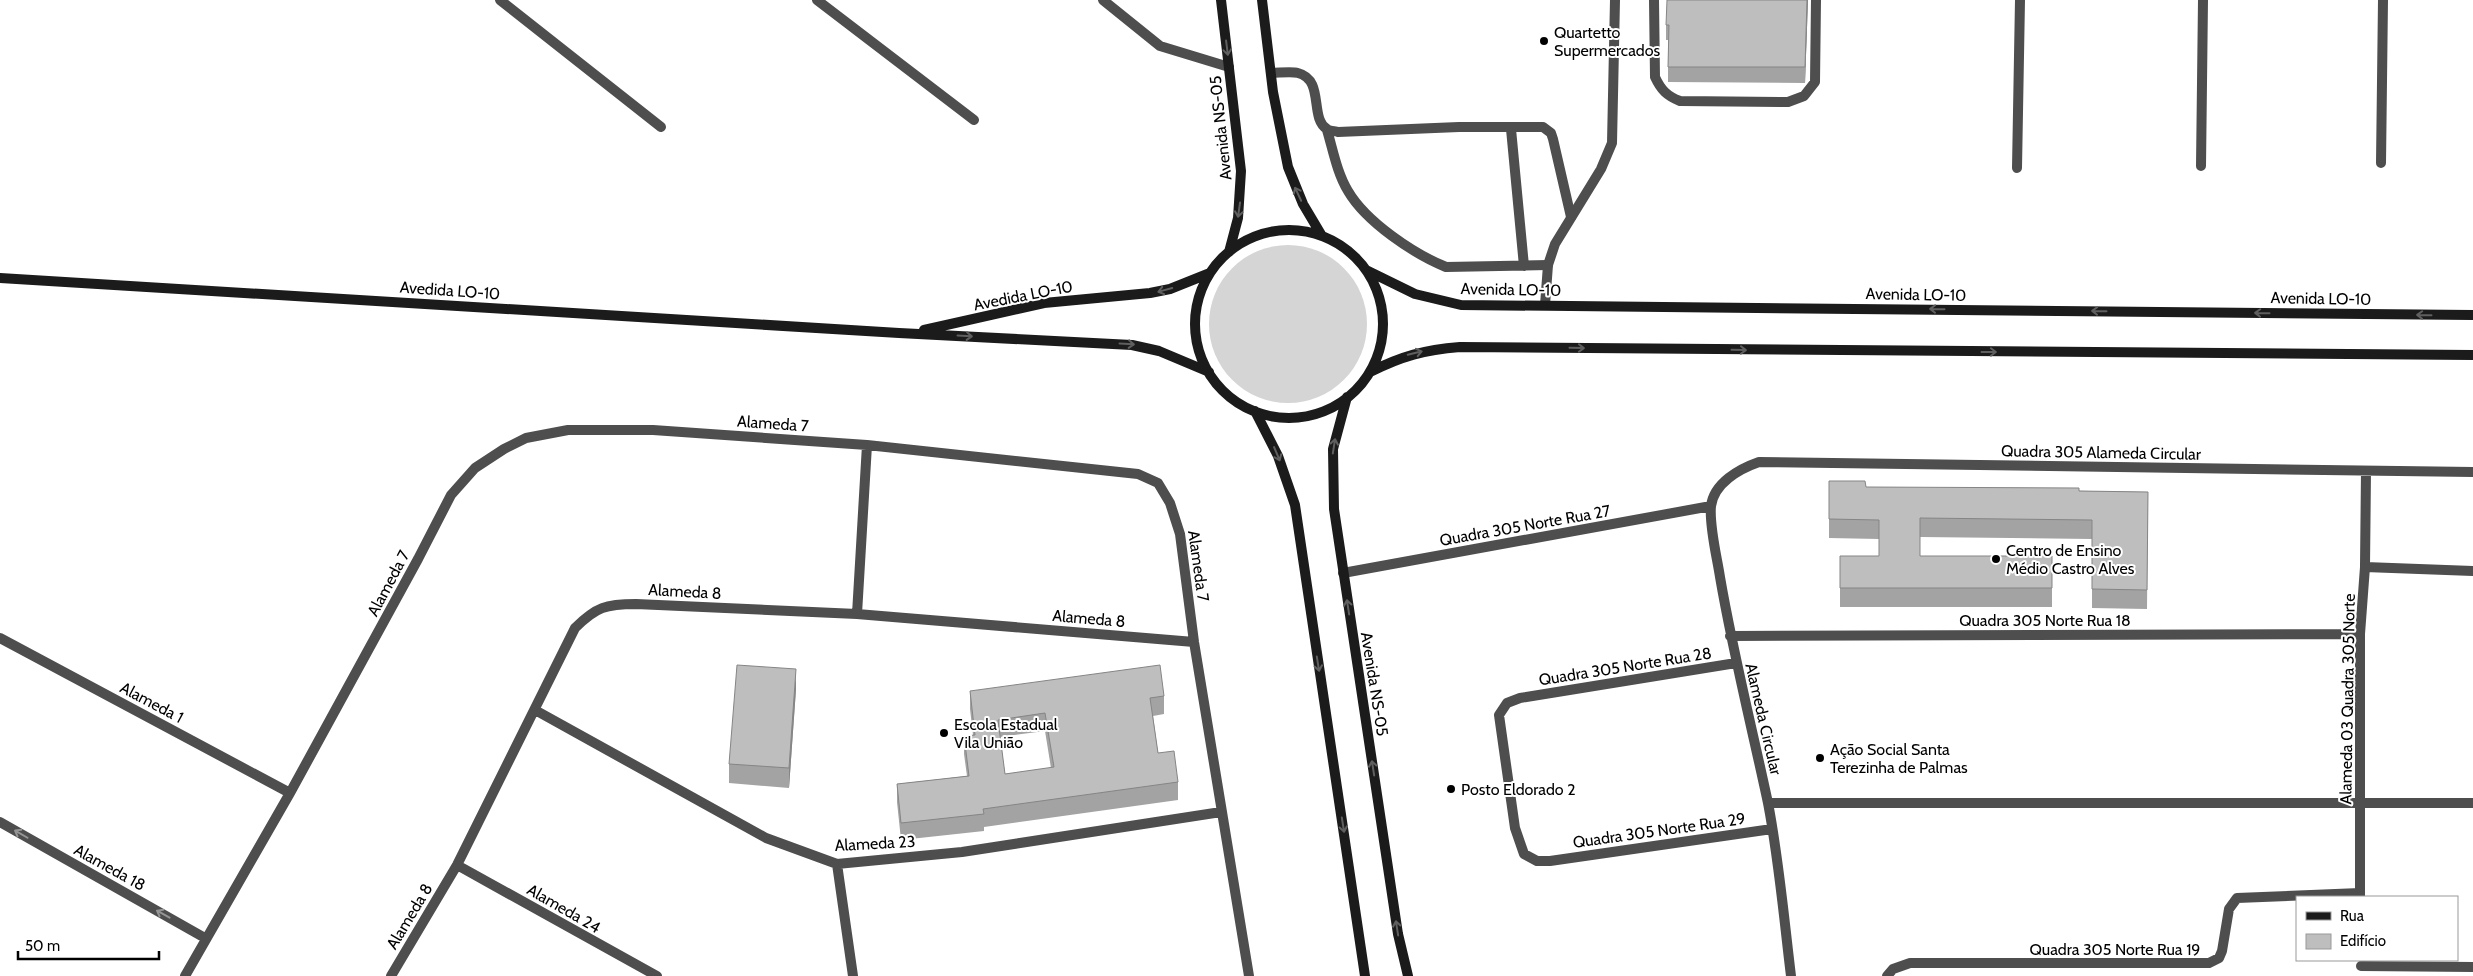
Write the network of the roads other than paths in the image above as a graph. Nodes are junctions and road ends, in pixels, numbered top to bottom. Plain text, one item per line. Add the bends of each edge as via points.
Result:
1 (500, 0) edge
2 (817, 0) edge
3 (1103, 0) edge
4 (1221, 0) edge
5 (1262, 0) edge
6 (1615, 0) edge
7 (1654, 0) edge
8 (1816, 0) edge
9 (2020, 0) edge
10 (2204, 0) edge
11 (2382, 0) edge
12 (1229, 67) junction
13 (1271, 72) junction
14 (974, 120) dead end
15 (661, 127) dead end
16 (1511, 129) junction
17 (1327, 130) junction
18 (2381, 163) dead end
19 (2201, 166) dead end
20 (2017, 168) dead end
21 (1571, 217) junction
22 (1322, 236) junction
23 (1229, 252) junction
24 (1548, 265) junction
25 (1524, 266) junction
26 (1366, 270) junction
27 (1210, 272) junction
28 (0, 278) edge
29 (1546, 305) junction
30 (2473, 315) edge
31 (899, 333) junction
32 (2473, 355) edge
33 (1209, 372) junction
34 (1370, 372) junction
35 (1347, 397) junction
36 (1254, 410) junction
37 (867, 445) junction
38 (2366, 471) junction
39 (2473, 472) edge
40 (1711, 506) junction
41 (2365, 566) junction
42 (2473, 571) edge
43 (1343, 574) junction
44 (857, 614) junction
45 (2360, 634) junction
46 (1730, 636) junction
47 (0, 638) edge
48 (1194, 642) junction
49 (1736, 663) junction
50 (535, 710) junction
51 (290, 793) junction
52 (2360, 802) junction
53 (1768, 803) junction
54 (2473, 803) edge
55 (1221, 812) junction
56 (0, 822) edge
57 (1772, 829) junction
58 (1550, 861) joint
59 (837, 864) junction
60 (457, 865) junction
61 (2360, 895) edge
62 (2319, 896) edge
63 (2296, 897) edge
64 (205, 938) junction
65 (2361, 967) edge
66 (2473, 967) edge
67 (185, 976) edge
68 (391, 976) edge
69 (657, 976) edge
70 (853, 976) edge
71 (1249, 976) edge
72 (1365, 976) edge
73 (1408, 976) edge
74 (1791, 976) edge
75 (1887, 976) edge

1 - 15 street
2 - 14 street
3 - 12 street via 1160,46
4 -> 12 street, Avenida NS-05
5 - 13 street
6 - 21 street via 1612,143 1601,169
7 - 8 street via 1655,78 1668,96 1680,101 1788,102 1804,96 1814,82
9 - 20 street
10 - 19 street
11 - 18 street
12 -> 23 street, Avenida NS-05 via 1241,154 1238,218
13 - 17 street via 1298,73 1307,78 1314,90 1320,122
22 -> 13 street via 1290,177
16 - 17 street
16 - 21 street via 1543,127 1550,133
16 - 25 street
17 - 25 street via 1349,193 1381,229 1446,267
21 - 24 street via 1555,244
22 - 23 street, Avenida NS-05 via 1304,231 1278,231 1252,238
22 - 26 street, Avenida NS-05 via 1346,249
23 - 27 street, Avenida NS-05
24 - 25 street
24 - 29 street
26 - 29 street, Avenida LO-10 via 1402,289 1445,302 1461,305
26 - 34 street, Avenida NS-05 via 1379,296 1383,325 1378,354
27 -> 31 street, Avedida LO-10 via 1150,293 1053,301 943,327
27 - 33 street, Avenida NS-05 via 1198,301 1195,322 1197,343
28 - 31 street, Avedida LO-10
30 -> 29 street, Avenida LO-10
31 -> 33 street, Avedida LO-10 via 1140,345
34 -> 32 street via 1416,352 1460,347
33 - 36 street, Avenida NS-05 via 1228,395
34 - 35 street, Avenida NS-05
35 - 36 street, Avenida NS-05 via 1330,408 1308,415 1277,416
43 -> 35 street, Avenida NS-05 via 1334,509 1332,463
36 -> 72 street via 1278,456 1295,505
37 - 44 street
37 - 48 street, Alameda 7 via 1138,474 1158,483 1170,503 1180,534
37 - 51 street, Alameda 7 via 653,430 568,430 526,438 504,449 474,468 451,495
38 - 39 street, Quadra 305 Alameda Circular
38 - 40 street, Quadra 305 Alameda Circular via 1759,462 1732,476 1717,491
38 - 41 street, Alameda 03 Quadra 305 Norte
40 - 43 street, Quadra 305 Norte Rua 27
40 - 46 street, Alameda Circular
41 - 42 street
41 - 45 street, Alameda 03 Quadra 305 Norte
73 -> 43 street, Avenida NS-05 via 1398,934
44 - 48 street, Alameda 8
44 - 50 street, Alameda 8 via 636,604 604,606 575,628
45 - 46 street, Quadra 305 Norte Rua 18
45 - 52 street, Alameda 03 Quadra 305 Norte
46 - 49 street, Alameda Circular
47 - 51 street, Alameda 1
48 - 55 street, Alameda 7
49 - 53 street, Alameda Circular
49 - 58 street, Quadra 305 Norte Rua 28 via 1520,698 1506,703 1499,715 1515,828 1524,854 1537,861
50 - 59 street, Alameda 23 via 766,838
50 - 60 street, Alameda 8
51 - 64 street, Alameda 7
52 - 53 street
52 - 54 street
52 - 61 street, Alameda 03 Quadra 305 Norte
53 - 57 street, Alameda Circular
55 - 59 street, Alameda 23 via 962,852
55 - 71 street, Alameda 7
64 -> 56 street, Alameda 18
57 - 58 street, Quadra 305 Norte Rua 29
57 - 74 street, Alameda Circular
59 - 70 street
60 - 68 street, Alameda 8
60 - 69 street, Alameda 24
61 - 62 street, Quadra 305 Norte Rua 19
63 - 75 street, Quadra 305 Norte Rua 19 via 2237,898 2229,909 2222,952 2210,963 1910,963 1893,969
64 - 67 street, Alameda 7
65 - 66 street

